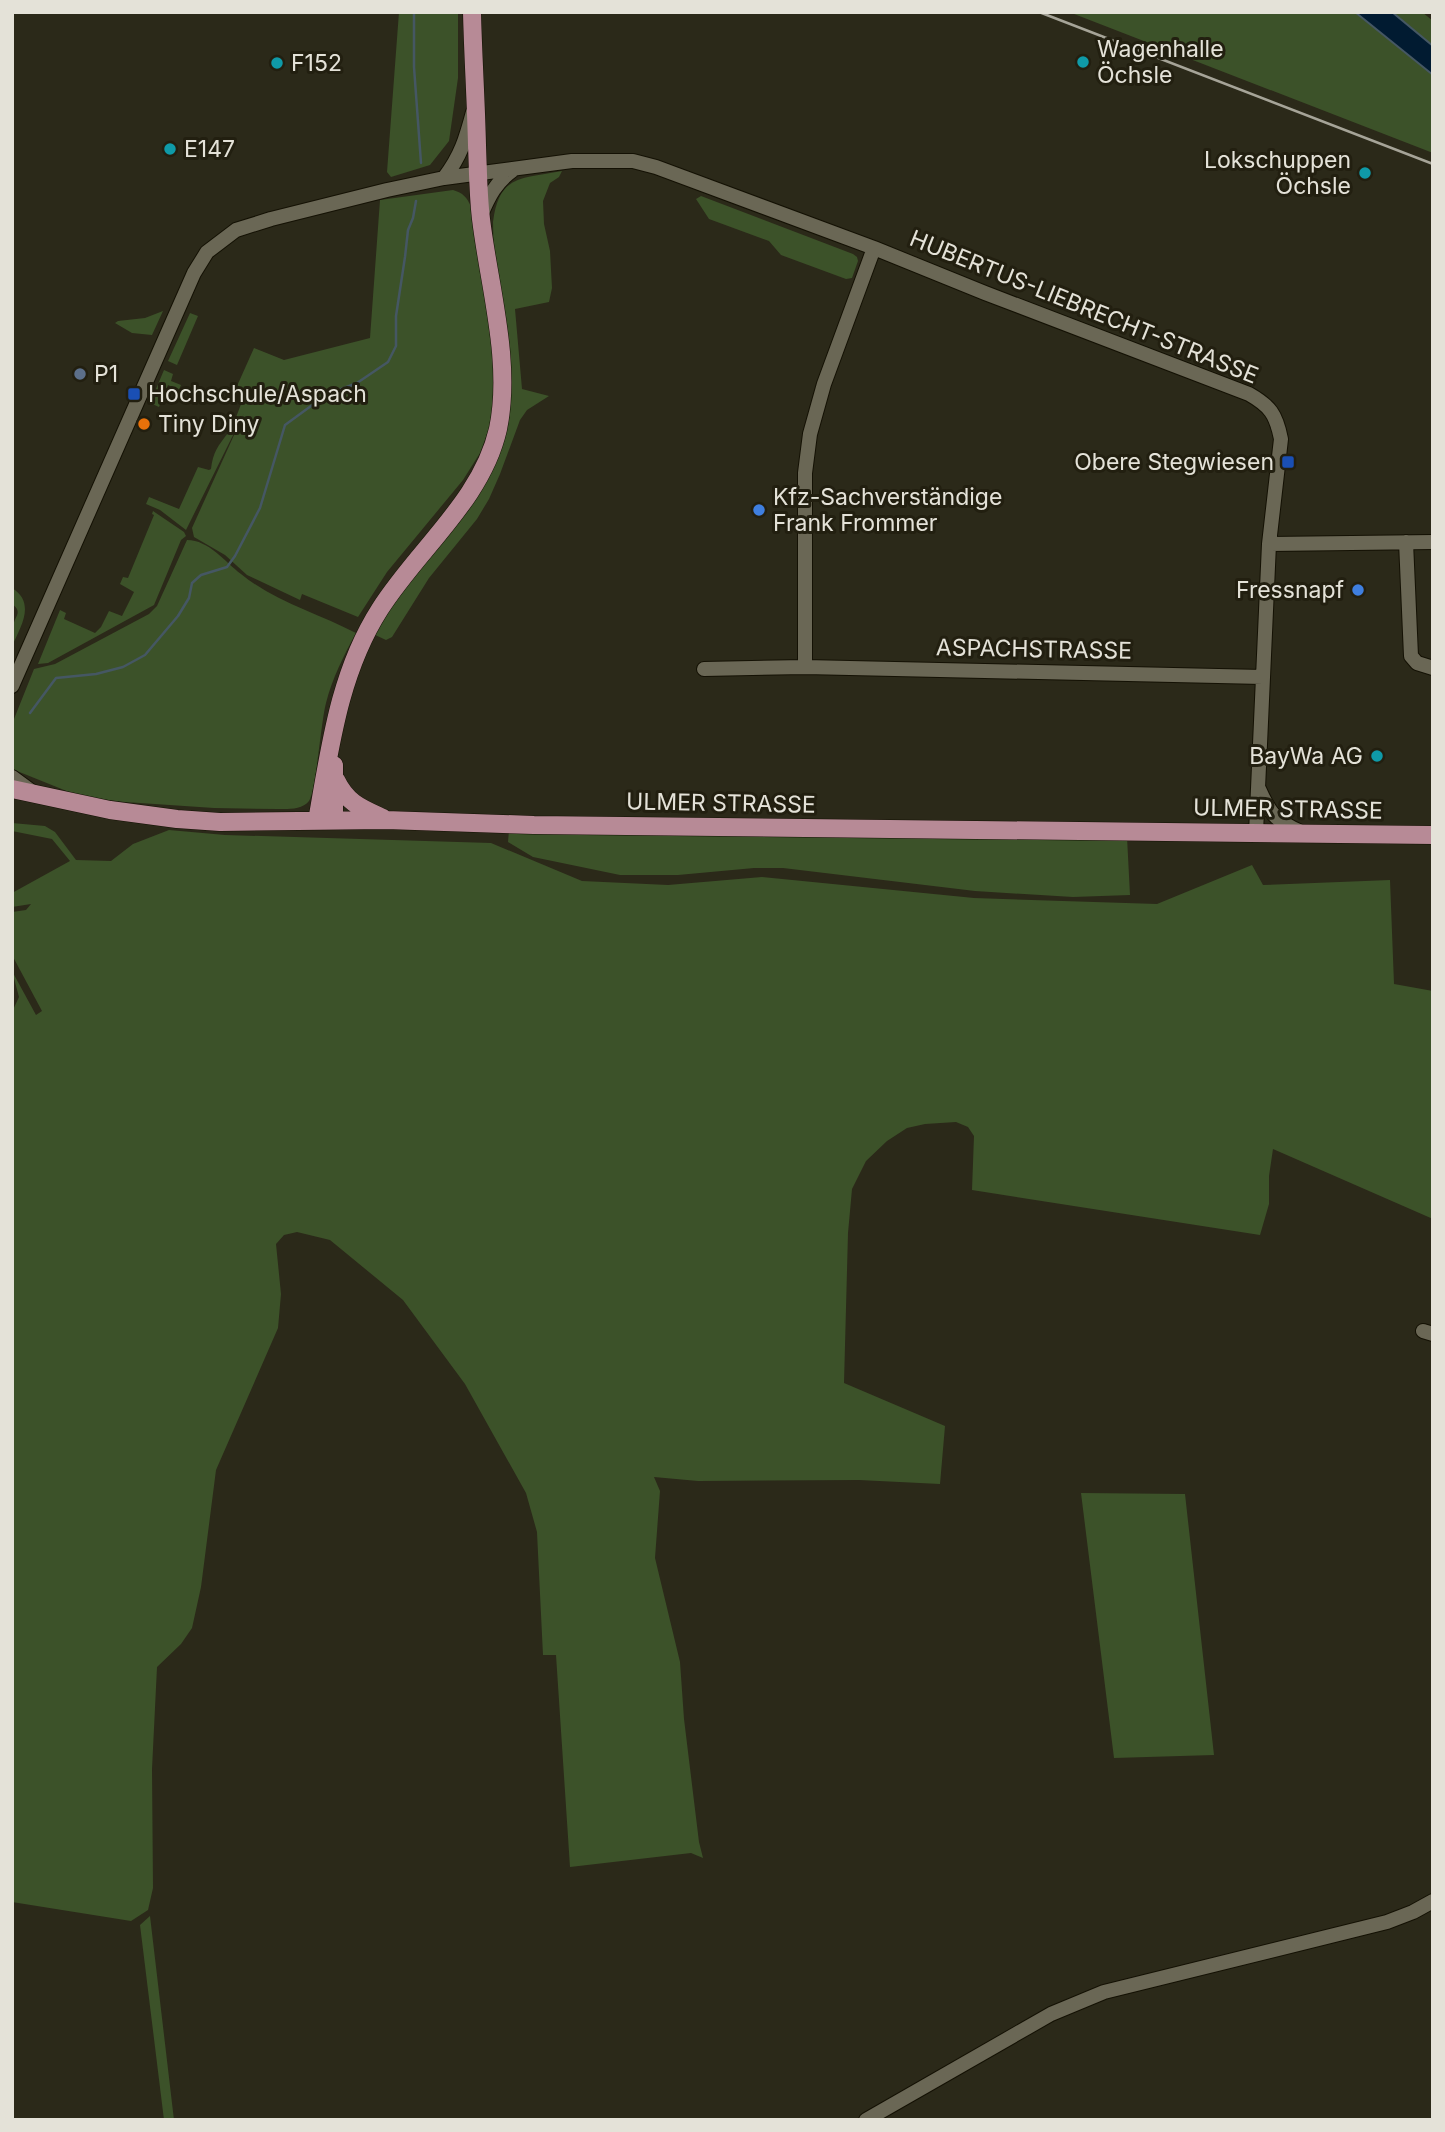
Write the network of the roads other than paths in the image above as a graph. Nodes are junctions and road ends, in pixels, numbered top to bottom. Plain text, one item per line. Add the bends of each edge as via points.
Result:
1 (472, 12) edge
2 (475, 104) junction
3 (516, 169) junction
4 (478, 174) junction
5 (444, 178) junction
6 (481, 216) junction
7 (874, 248) junction
8 (1406, 542) junction
9 (1433, 542) edge
10 (1269, 544) junction
11 (805, 667) junction
12 (1433, 668) edge
13 (704, 669) dead end
14 (1263, 677) junction
15 (12, 686) edge
16 (332, 745) junction
17 (12, 777) edge
18 (335, 777) junction
19 (1257, 785) junction
20 (12, 789) edge
21 (35, 794) junction
22 (326, 820) junction
23 (386, 820) junction
24 (1256, 833) junction
25 (1306, 834) junction
26 (1433, 835) edge
27 (1433, 1901) edge
28 (866, 2120) edge

1 - 2 main road
2 - 4 main road
2 - 5 street via 463,147
3 - 4 street, HUBERTUS-LIEBRECHT-STRASSE
3 - 6 street via 490,194
3 - 7 street, HUBERTUS-LIEBRECHT-STRASSE via 572,161 633,161
4 - 5 street, HUBERTUS-LIEBRECHT-STRASSE
4 - 6 main road
5 - 15 street, HUBERTUS-LIEBRECHT-STRASSE via 271,219 236,230 207,252
6 - 16 main road via 502,367 497,430 468,495 379,610 360,646 342,693
7 - 10 street, HUBERTUS-LIEBRECHT-STRASSE via 1263,402 1278,423 1281,439
7 - 11 street via 810,434 805,473
8 - 9 street
8 - 10 street
8 - 12 street via 1411,656
10 - 14 street, HUBERTUS-LIEBRECHT-STRASSE
11 - 13 street, ASPACHSTRASSE
11 - 14 street, ASPACHSTRASSE
14 - 19 street, HUBERTUS-LIEBRECHT-STRASSE
16 - 18 main road
16 - 22 main road via 326,765
17 - 21 street
18 - 22 main road
18 - 23 main road via 343,794 357,806
19 - 24 street, HUBERTUS-LIEBRECHT-STRASSE
19 - 25 street via 1275,818
20 - 21 main road, ULMER STRASSE
21 - 22 main road, ULMER STRASSE via 177,819
22 - 23 main road, ULMER STRASSE
23 - 24 main road, ULMER STRASSE
24 - 25 main road, ULMER STRASSE
25 - 26 main road, ULMER STRASSE
27 - 28 street via 1387,1922 1104,1992 1051,2014

